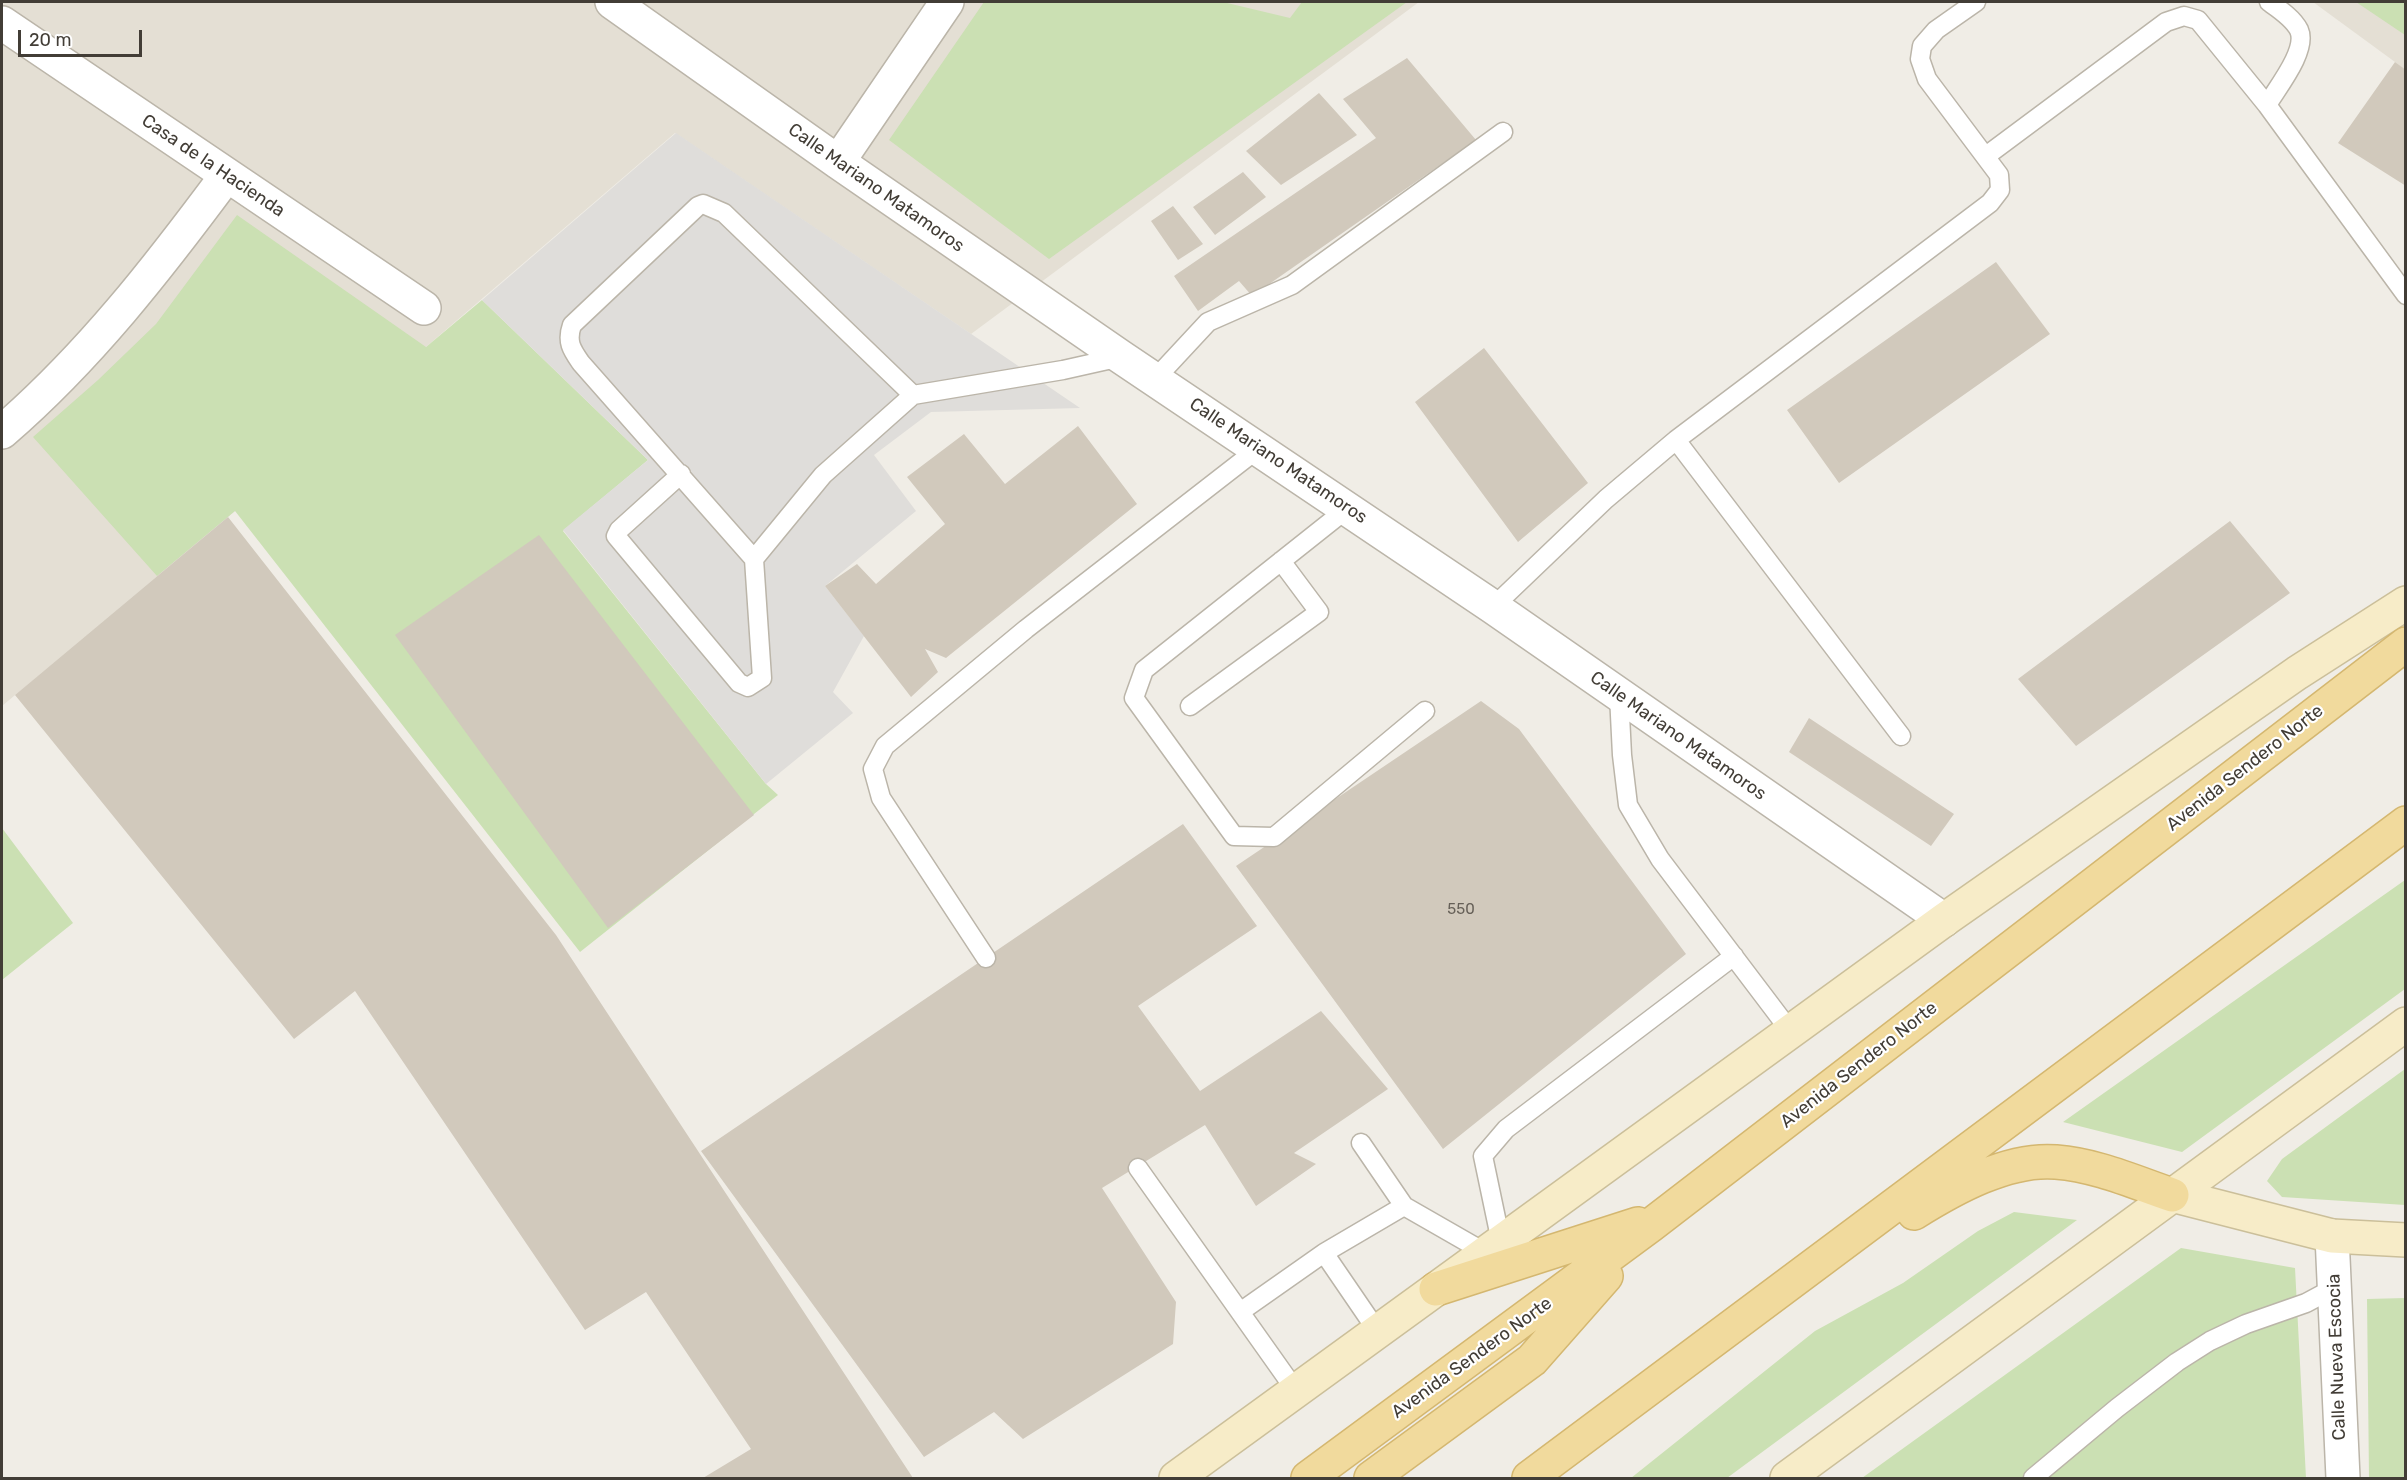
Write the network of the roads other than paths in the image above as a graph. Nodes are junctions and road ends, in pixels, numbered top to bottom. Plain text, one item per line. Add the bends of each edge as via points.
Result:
1 (947, 2) edge
2 (1977, 2) edge
3 (2268, 2) edge
4 (616, 3) edge
5 (2, 23) edge
6 (2267, 105) junction
7 (1503, 132) dead end
8 (1986, 156) junction
9 (838, 162) junction
10 (227, 175) junction
11 (2406, 295) edge
12 (424, 308) dead end
13 (1121, 357) junction
14 (1155, 379) junction
15 (913, 395) junction
16 (2, 432) edge
17 (1676, 440) junction
18 (1259, 448) junction
19 (681, 474) junction
20 (1348, 508) junction
21 (754, 559) junction
22 (1281, 561) junction
23 (2406, 603) edge
24 (1493, 607) junction
25 (2406, 644) edge
26 (1619, 695) junction
27 (1190, 706) dead end
28 (1425, 711) dead end
29 (1901, 736) dead end
30 (2406, 823) edge
31 (1944, 920) junction
32 (1734, 956) junction
33 (986, 958) dead end
34 (2406, 1024) edge
35 (1791, 1032) junction
36 (1361, 1143) dead end
37 (1138, 1168) dead end
38 (2172, 1196) junction
39 (1404, 1206) junction
40 (1657, 1221) junction
41 (2332, 1236) junction
42 (2406, 1240) edge
43 (1493, 1247) junction
44 (1324, 1253) junction
45 (2334, 1288) junction
46 (1436, 1289) junction
47 (1759, 1308) junction
48 (1240, 1312) junction
49 (1378, 1332) junction
50 (1296, 1391) junction
51 (1176, 1479) edge
52 (1308, 1479) edge
53 (1371, 1479) edge
54 (1529, 1479) edge
55 (1787, 1479) edge
56 (2033, 1479) edge
57 (2343, 1479) edge

1 - 9 street
2 - 8 lane via 1936,30 1922,46 1920,59 1927,79
3 - 6 lane via 2299,31 2300,51
4 - 9 street, Calle Mariano Matamoros
5 - 10 street, Casa de la Hacienda
6 - 8 lane via 2212,34 2198,20 2184,16 2166,22
6 - 11 lane
7 - 14 lane via 1292,285 1208,322
8 - 17 lane via 1999,175 2000,190 1990,203
9 - 13 street, Calle Mariano Matamoros
10 - 12 street, Casa de la Hacienda
10 - 16 street via 162,263 91,346
13 - 14 street, Calle Mariano Matamoros
13 - 15 lane
14 - 18 street, Calle Mariano Matamoros
15 - 19 lane via 724,213 704,204 698,206 572,325 568,336 581,363
15 - 21 lane via 823,475
17 - 24 lane via 1605,500
17 - 29 lane
18 - 20 street, Calle Mariano Matamoros
18 - 33 lane via 1026,629 885,746 873,769 881,798
19 - 21 lane
19 - 21 lane via 616,536 740,683 748,687 762,678
20 - 22 lane
20 - 24 street, Calle Mariano Matamoros
22 - 27 lane via 1319,612
22 - 28 lane via 1144,670 1134,698 1234,836 1274,837
23 - 31 street via 2297,674
24 - 26 street, Calle Mariano Matamoros
25 - 40 main road, Avenida Sendero Norte
26 - 31 street, Calle Mariano Matamoros
26 - 32 lane via 1628,805 1660,859
30 - 47 main road
31 - 35 street
32 - 35 lane
32 - 43 lane via 1506,1129 1483,1156
34 - 38 street
35 - 43 street
36 - 39 lane
37 - 48 lane
38 - 41 street
38 - 47 main road via 2092,1168 2055,1161 2024,1164 1978,1178 1941,1196
38 - 55 street
39 - 43 lane
39 - 44 lane
40 - 46 main road
40 - 52 main road, Avenida Sendero Norte
40 - 53 main road via 1532,1360
41 - 42 street
41 - 45 street, Calle Nueva Escocia
43 - 46 street
44 - 48 lane
44 - 49 lane
45 - 56 lane via 2210,1341 2117,1408
45 - 57 street, Calle Nueva Escocia
46 - 49 street
47 - 54 main road
48 - 50 lane
49 - 50 street
50 - 51 street

